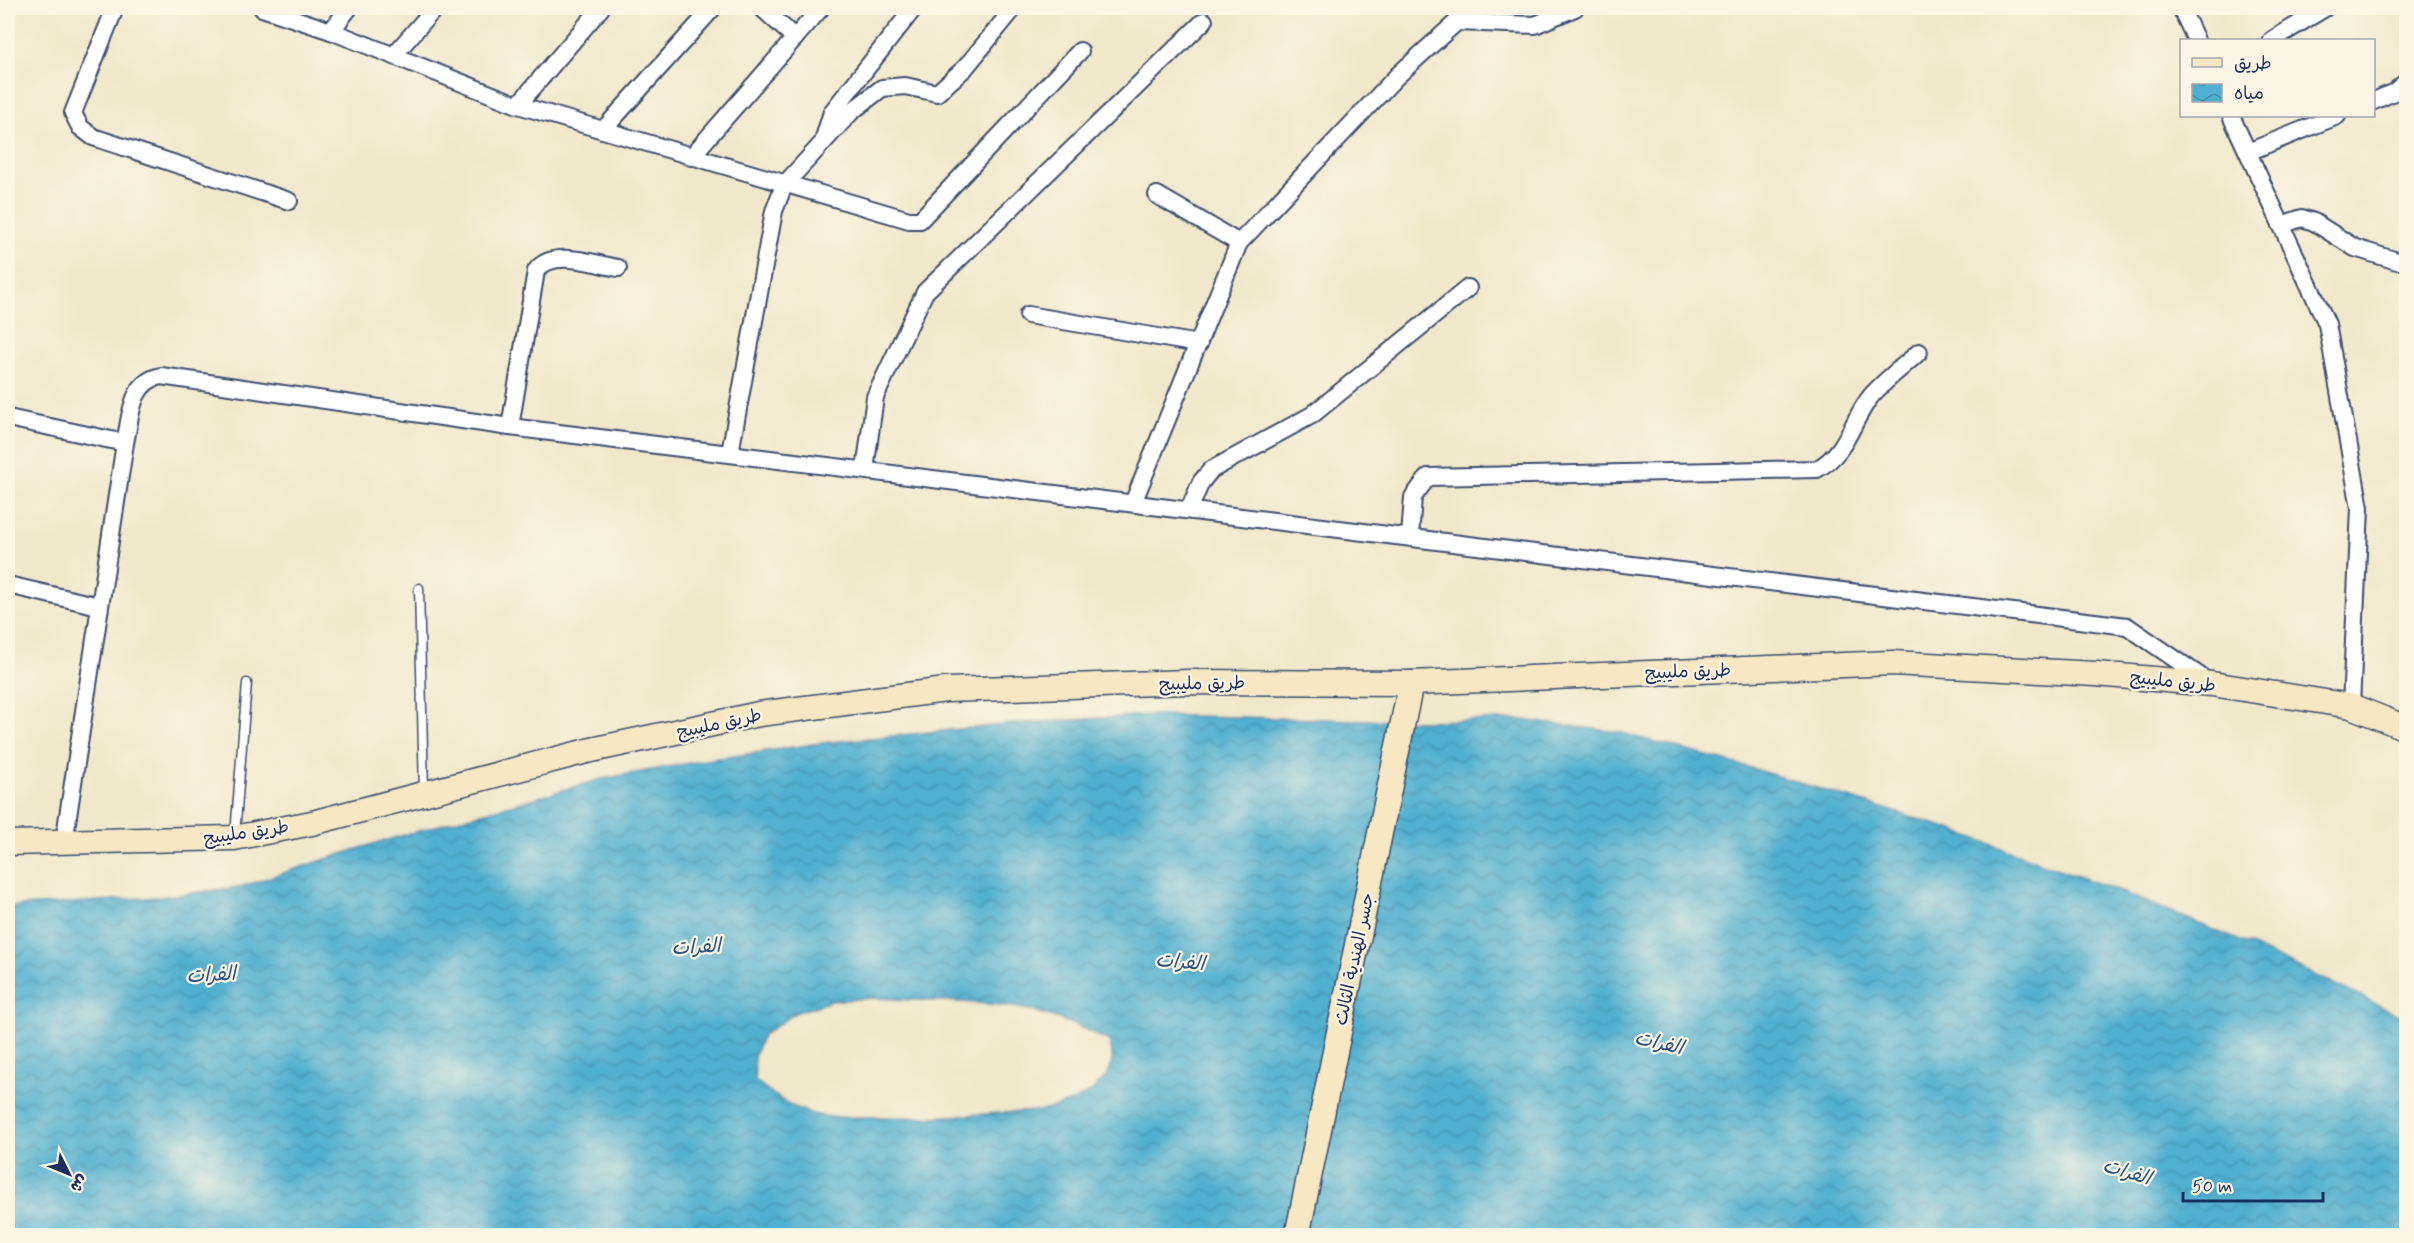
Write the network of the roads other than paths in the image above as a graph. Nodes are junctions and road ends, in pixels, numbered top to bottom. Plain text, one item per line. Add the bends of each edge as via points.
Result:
1 (115, 8) edge
2 (263, 8) edge
3 (350, 8) edge
4 (435, 8) edge
5 (601, 8) edge
6 (713, 8) edge
7 (762, 8) edge
8 (821, 8) edge
9 (914, 8) edge
10 (1014, 8) edge
11 (1472, 8) edge
12 (1575, 8) edge
13 (2325, 8) edge
14 (2187, 12) edge
15 (1204, 21) dead end
16 (1457, 22) junction
17 (331, 31) junction
18 (795, 38) junction
19 (2196, 39) edge
20 (2274, 39) edge
21 (1080, 51) dead end
22 (394, 55) junction
23 (2406, 82) edge
24 (2375, 100) edge
25 (518, 105) junction
26 (2231, 117) edge
27 (2335, 117) edge
28 (603, 130) junction
29 (823, 141) junction
30 (2248, 152) junction
31 (691, 157) junction
32 (784, 185) junction
33 (1157, 195) dead end
34 (289, 201) dead end
35 (2281, 225) junction
36 (1239, 243) junction
37 (2406, 260) edge
38 (618, 268) dead end
39 (1468, 288) dead end
40 (1028, 315) dead end
41 (1199, 344) junction
42 (1919, 352) dead end
43 (8, 418) edge
44 (510, 427) junction
45 (124, 443) junction
46 (730, 453) junction
47 (865, 470) junction
48 (1133, 503) junction
49 (1189, 510) junction
50 (1410, 537) junction
51 (8, 585) edge
52 (419, 588) dead end
53 (99, 606) junction
54 (1411, 683) junction
55 (247, 684) dead end
56 (2212, 684) junction
57 (2351, 706) junction
58 (2406, 728) edge
59 (423, 792) junction
60 (234, 838) junction
61 (64, 842) junction
62 (8, 843) edge
63 (1297, 1236) edge

1 - 34 street via 73,113 80,127 93,137
2 - 17 street
3 - 17 street
4 - 22 street
5 - 25 street
6 - 28 street
7 - 18 street
8 - 18 street
9 - 29 street via 832,112
10 - 29 street via 964,68 937,93 905,86 882,88
11 - 16 street
12 - 16 street via 1535,26
13 - 20 street
14 - 19 street
15 - 47 street via 925,292 875,397
16 - 36 street via 1397,76
17 - 22 street
18 - 31 street
21 - 32 street via 921,220 901,219
22 - 25 street
23 - 24 street
25 - 28 street
26 - 30 street
27 - 30 street
28 - 31 street
29 - 32 street
30 - 35 street
31 - 32 street
32 - 46 street via 774,211
33 - 36 street
35 - 37 street via 2302,218 2355,248 2397,261
35 - 57 street via 2327,324 2360,508
36 - 41 street
38 - 44 street via 557,258 542,263 536,271
39 - 49 street via 1312,415 1211,470
40 - 41 street
41 - 48 street
42 - 50 street via 1871,396 1841,450 1817,469 1428,477 1413,497
43 - 45 street
44 - 45 street via 161,376 141,384
44 - 46 street
45 - 53 street
46 - 47 street
47 - 48 street
48 - 49 street
49 - 50 street
50 - 56 street via 2127,626
51 - 53 street
52 - 59 lane
53 - 61 street
54 - 56 street, طريق مليبيج via 1892,663
54 - 59 street, طريق مليبيج via 1188,682 946,690 759,714
54 - 63 street, جسر الهندية الثالث
55 - 60 lane
56 - 57 street, طريق مليبيج
57 - 58 street, طريق مليبيج
59 - 60 street, طريق مليبيج via 312,823
60 - 61 street, طريق مليبيج
61 - 62 street, طريق مليبيج

